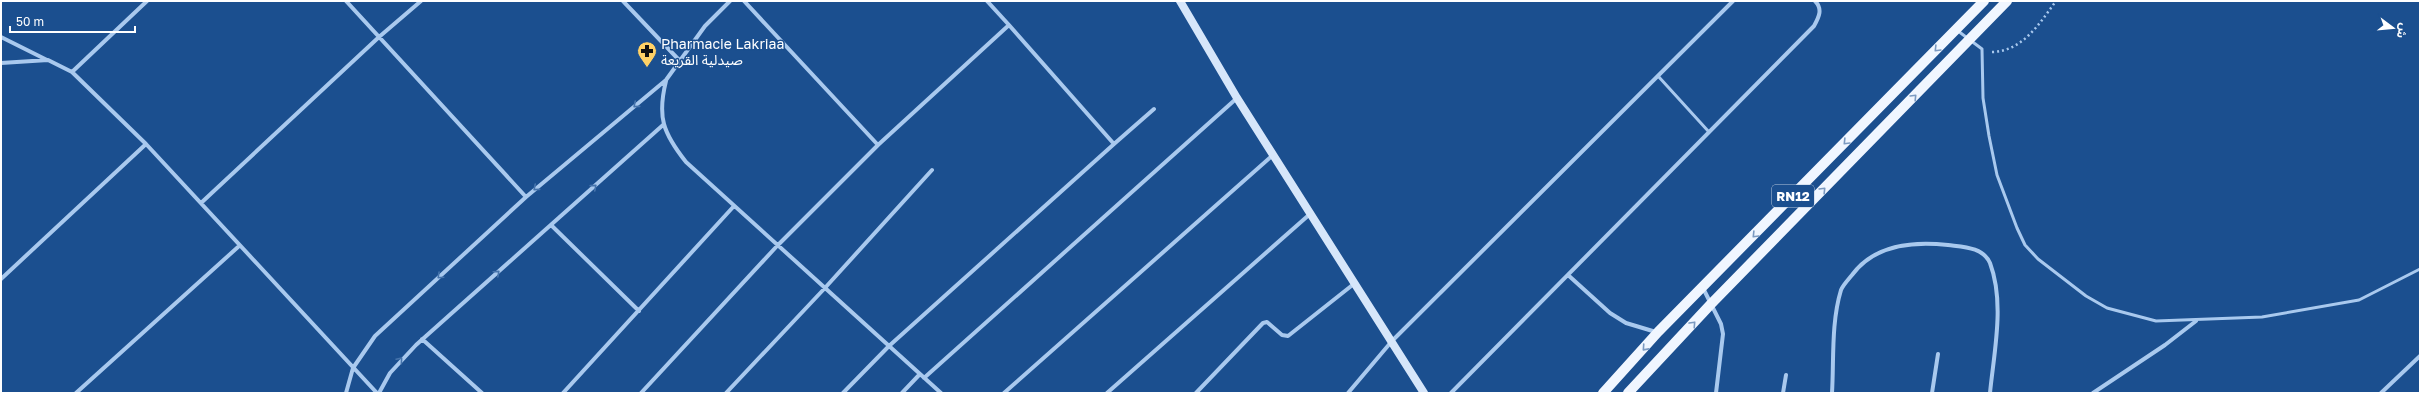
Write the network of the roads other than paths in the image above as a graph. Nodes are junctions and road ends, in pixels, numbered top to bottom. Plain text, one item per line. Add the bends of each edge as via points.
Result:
1 (147, 1) edge
2 (346, 1) edge
3 (421, 1) edge
4 (623, 1) edge
5 (730, 1) edge
6 (744, 1) edge
7 (986, 1) edge
8 (1180, 1) edge
9 (1733, 1) edge
10 (1815, 1) edge
11 (1984, 1) edge
12 (2006, 1) edge
13 (1009, 25) junction
14 (1957, 30) junction
15 (379, 37) junction
16 (1, 38) edge
17 (1970, 40) junction
18 (48, 60) junction
19 (679, 60) junction
20 (1, 63) edge
21 (72, 72) junction
22 (1658, 76) junction
23 (666, 80) junction
24 (1237, 98) junction
25 (1154, 109) dead end
26 (663, 126) junction
27 (1709, 132) junction
28 (146, 144) junction
29 (1114, 144) junction
30 (878, 145) junction
31 (1274, 154) junction
32 (932, 170) dead end
33 (526, 197) junction
34 (201, 203) junction
35 (734, 206) junction
36 (1310, 214) junction
37 (551, 225) junction
38 (777, 246) junction
39 (238, 247) junction
40 (2420, 269) edge
41 (1568, 275) junction
42 (1, 279) edge
43 (1355, 283) junction
44 (1703, 288) junction
45 (824, 289) junction
46 (1711, 304) junction
47 (639, 311) junction
48 (2196, 321) junction
49 (1658, 332) junction
50 (422, 339) junction
51 (1392, 341) junction
52 (889, 346) junction
53 (1938, 354) dead end
54 (2420, 356) edge
55 (353, 368) junction
56 (920, 374) junction
57 (1786, 374) dead end
58 (924, 378) junction
59 (76, 393) edge
60 (346, 393) edge
61 (378, 393) edge
62 (482, 393) edge
63 (563, 393) edge
64 (641, 393) edge
65 (726, 393) edge
66 (844, 393) edge
67 (902, 393) edge
68 (941, 393) edge
69 (1004, 393) edge
70 (1107, 393) edge
71 (1196, 393) edge
72 (1348, 393) edge
73 (1424, 393) edge
74 (1451, 393) edge
75 (1604, 393) edge
76 (1628, 393) edge
77 (1716, 393) edge
78 (1783, 393) edge
79 (1832, 393) edge
80 (1932, 393) edge
81 (1990, 393) edge
82 (2093, 393) edge
83 (2381, 393) edge

1 - 21 street
2 - 15 street
3 - 15 street
4 - 19 street
5 - 19 street via 705,26
6 - 30 street
7 - 13 street
8 - 24 street
9 - 22 street
10 - 27 street via 1819,5 1820,16 1814,26
11 - 14 main road, RN12
12 - 17 main road, RN12
13 - 29 street
13 - 30 street
14 - 17 lane
14 -> 44 main road, RN12
15 - 33 street
15 - 34 street
16 - 18 street
46 -> 17 main road, RN12
17 - 48 lane via 1982,50 1983,98 1997,175 2025,245 2059,276 2107,308 2156,321
18 - 20 street
18 - 21 street
19 - 23 street
21 - 28 street
22 - 27 lane
22 - 51 street
23 - 26 street via 661,102
23 -> 33 street
24 - 31 street
24 - 58 street
25 - 29 street
26 - 35 street via 686,162
37 -> 26 street
27 - 41 street
28 - 34 street
28 - 42 street
29 - 52 street
30 - 38 street
31 - 36 street
31 - 69 street
32 - 45 street
33 -> 55 street via 375,336
34 - 39 street
35 - 38 street
35 - 47 street
36 - 43 street
36 - 70 street
37 - 47 street
50 -> 37 street
38 - 45 street
38 - 64 street
39 - 55 street
39 - 59 street
40 - 48 lane via 2359,300 2262,317
41 - 49 street via 1610,313 1626,323
41 - 74 street
43 - 51 street
43 - 71 street via 1288,336 1282,335 1267,322 1263,323
44 - 46 street
44 - 49 main road, RN12
45 - 52 street
45 - 65 street
76 -> 46 main road, RN12
46 - 77 street via 1723,334
47 - 63 street
48 - 82 street
49 -> 75 main road, RN12
61 -> 50 street via 390,373
50 - 62 street
51 - 72 street
51 - 73 street
52 - 56 street
52 - 66 street
53 - 80 street
54 - 83 street
55 - 60 street
55 - 61 street
56 - 58 street
56 - 67 street
57 - 78 street
58 - 68 street
79 - 81 street via 1836,310 1842,288 1856,269 1873,256 1887,249 1926,242 1977,250 1989,262 1995,281 1997,302

